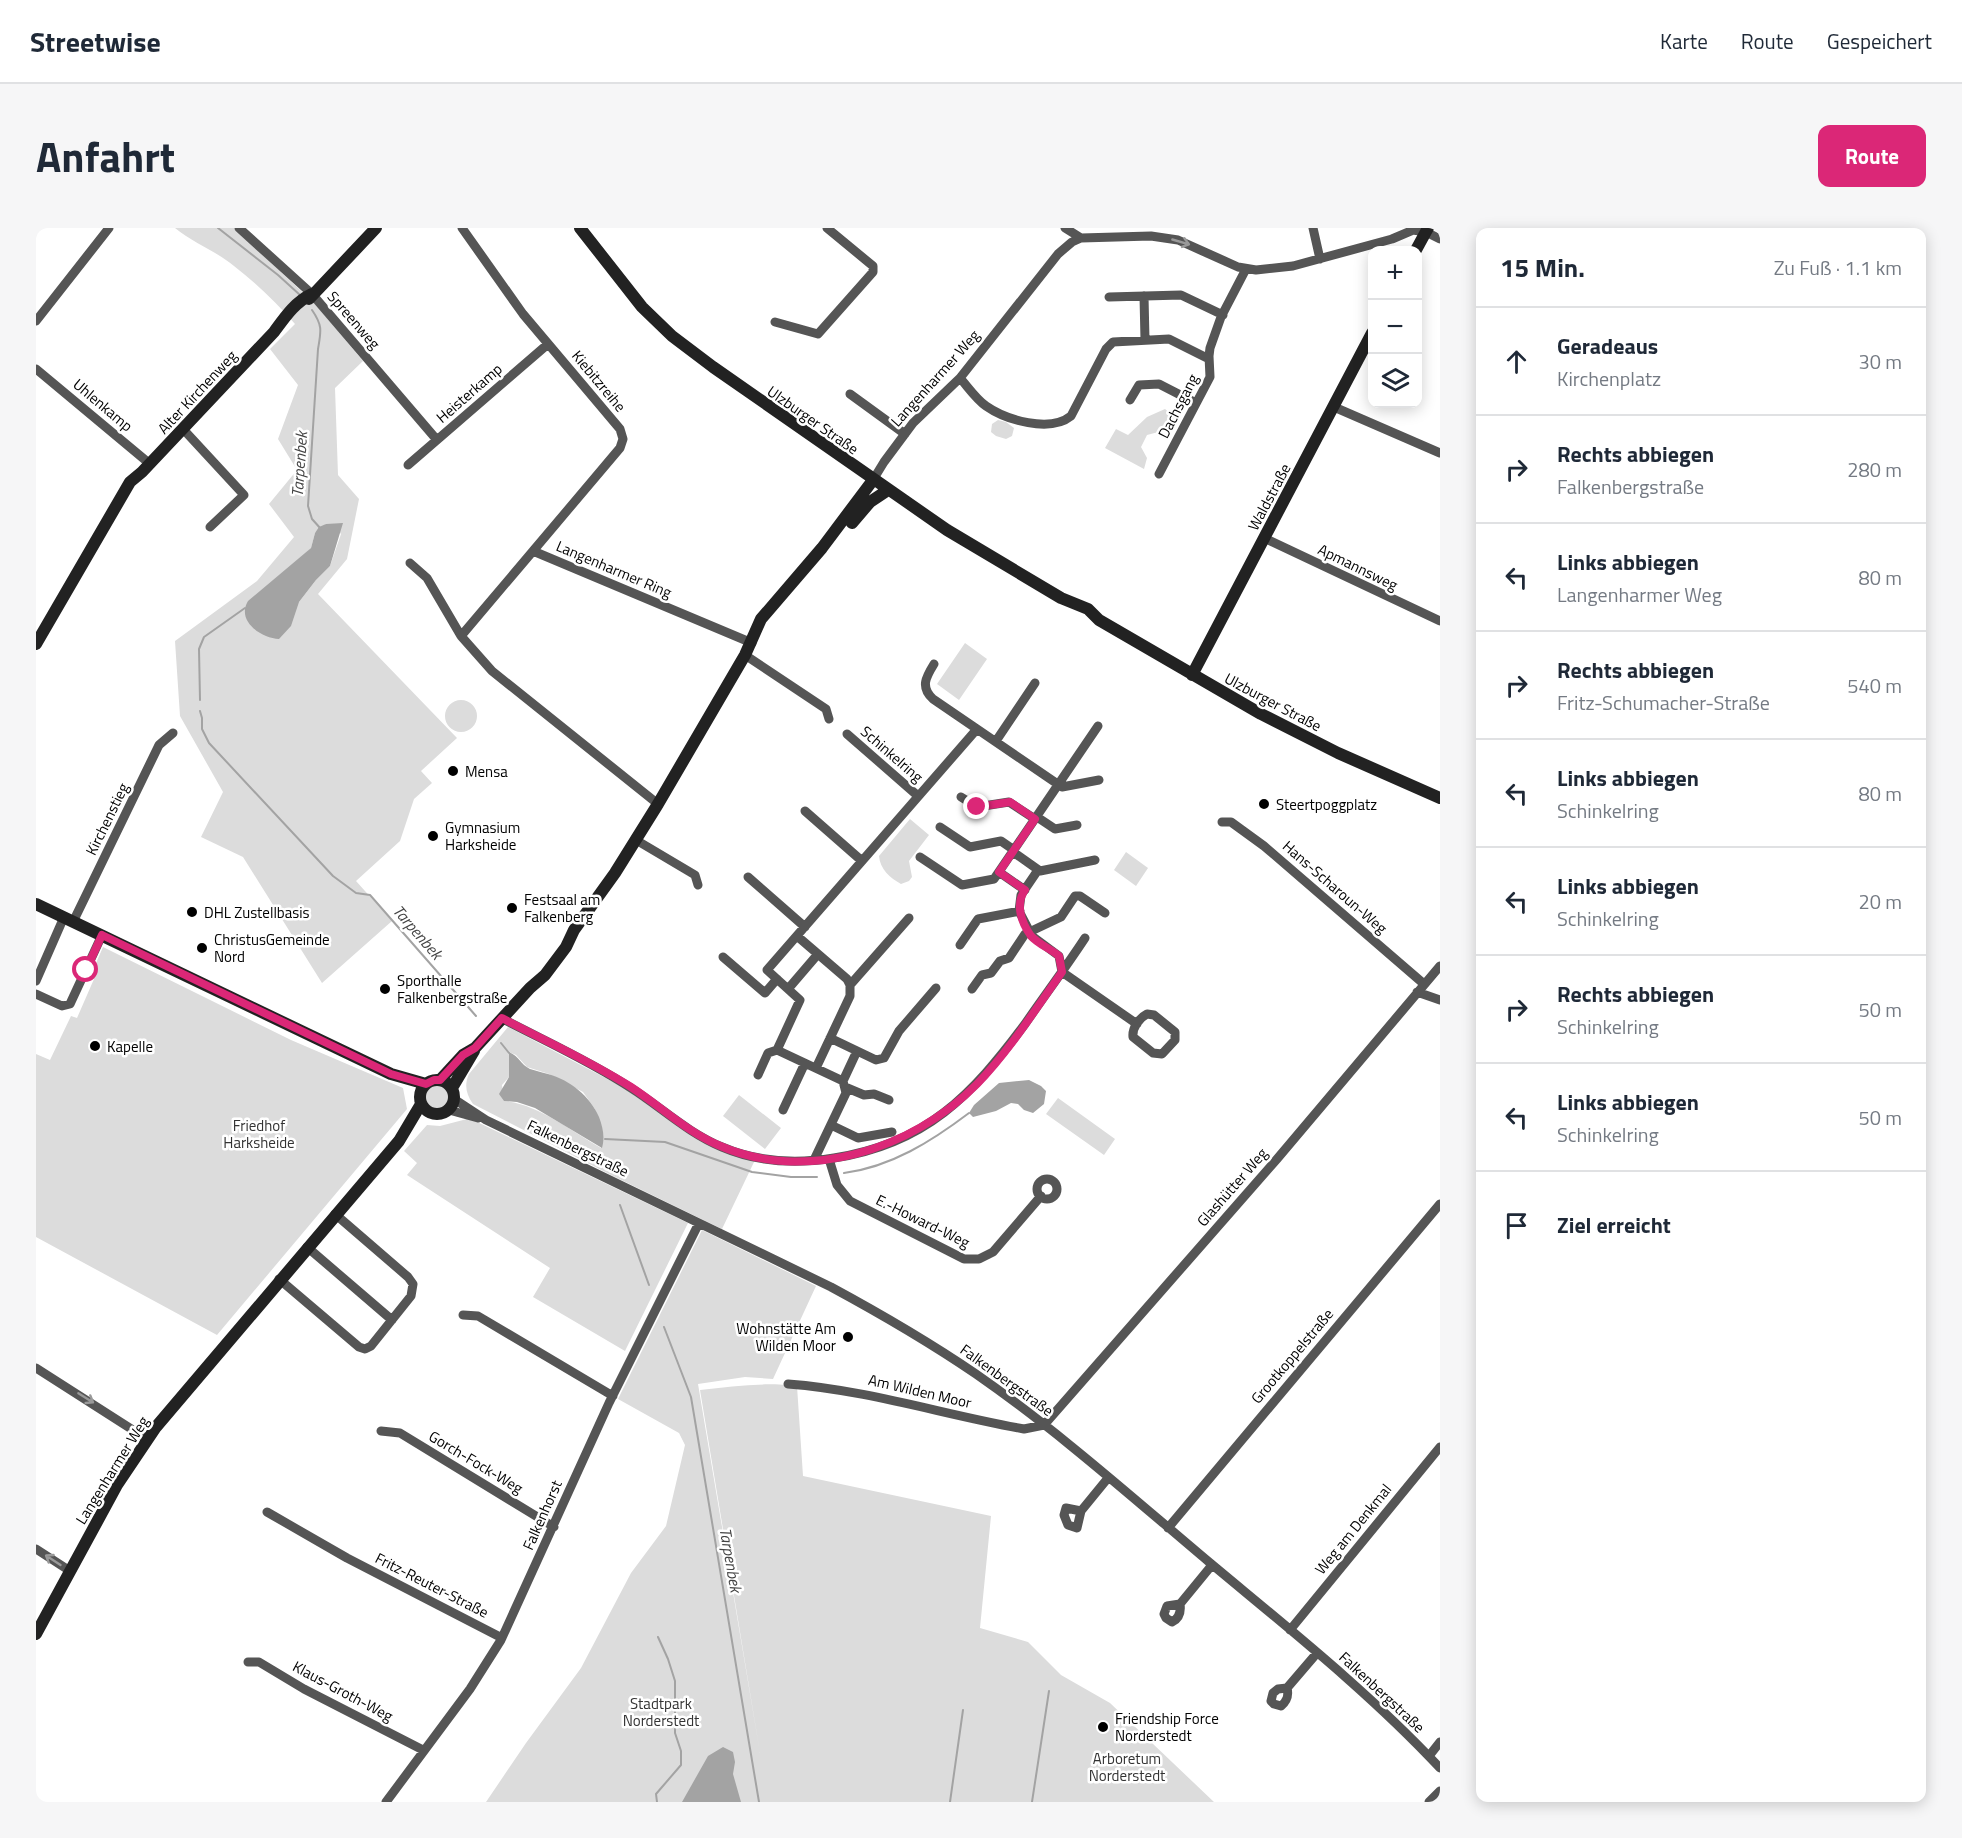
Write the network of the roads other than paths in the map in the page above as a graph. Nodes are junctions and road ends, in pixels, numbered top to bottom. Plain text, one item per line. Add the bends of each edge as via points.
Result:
1 (108, 228) edge
2 (239, 228) edge
3 (376, 228) edge
4 (462, 228) edge
5 (580, 228) edge
6 (827, 228) edge
7 (1065, 228) edge
8 (1313, 228) edge
9 (1427, 230) edge
10 (1081, 238) junction
11 (1440, 239) edge
12 (1418, 246) edge
13 (1320, 259) junction
14 (1246, 269) junction
15 (312, 294) junction
16 (1144, 296) junction
17 (1109, 297) dead end
18 (1222, 315) junction
19 (36, 321) edge
20 (775, 322) dead end
21 (1145, 340) junction
22 (1368, 341) edge
23 (548, 344) junction
24 (1209, 359) junction
25 (36, 369) edge
26 (960, 378) junction
27 (850, 394) dead end
28 (1130, 400) dead end
29 (1196, 403) junction
30 (1334, 407) junction
31 (183, 429) junction
32 (905, 434) junction
33 (437, 440) junction
34 (1440, 453) edge
35 (408, 465) dead end
36 (146, 468) junction
37 (1159, 474) dead end
38 (873, 480) junction
39 (888, 490) junction
40 (210, 527) dead end
41 (1264, 538) junction
42 (822, 548) junction
43 (533, 551) junction
44 (410, 563) dead end
45 (1440, 621) edge
46 (461, 636) junction
47 (752, 643) junction
48 (36, 644) edge
49 (745, 655) junction
50 (934, 664) dead end
51 (1192, 675) junction
52 (1035, 683) dead end
53 (829, 718) dead end
54 (1098, 726) dead end
55 (977, 729) junction
56 (173, 733) dead end
57 (847, 734) dead end
58 (996, 741) junction
59 (1099, 780) dead end
60 (1059, 784) junction
61 (918, 796) junction
62 (961, 797) dead end
63 (1440, 798) edge
64 (658, 804) junction
65 (805, 811) dead end
66 (1036, 818) junction
67 (1222, 822) dead end
68 (1077, 825) dead end
69 (940, 827) dead end
70 (636, 840) junction
71 (1014, 851) junction
72 (920, 857) dead end
73 (1095, 860) dead end
74 (862, 861) junction
75 (1038, 870) junction
76 (999, 872) junction
77 (748, 877) dead end
78 (698, 885) dead end
79 (1025, 890) junction
80 (36, 904) edge
81 (1020, 911) junction
82 (1105, 913) dead end
83 (909, 918) dead end
84 (68, 920) junction
85 (805, 927) junction
86 (1029, 932) junction
87 (102, 935) junction
88 (797, 936) junction
89 (1085, 938) dead end
90 (960, 945) dead end
91 (818, 954) junction
92 (723, 957) dead end
93 (1440, 966) edge
94 (1062, 972) junction
95 (777, 979) junction
96 (36, 981) edge
97 (1424, 984) junction
98 (850, 985) junction
99 (788, 988) junction
100 (936, 988) dead end
101 (972, 989) dead end
102 (1417, 992) junction
103 (36, 994) edge
104 (1440, 1000) edge
105 (502, 1018) junction
106 (1137, 1024) junction
107 (830, 1038) junction
108 (475, 1048) junction
109 (777, 1050) junction
110 (857, 1051) junction
111 (805, 1063) junction
112 (816, 1068) junction
113 (758, 1075) dead end
114 (440, 1080) junction
115 (844, 1084) junction
116 (422, 1094) junction
117 (452, 1099) junction
118 (889, 1100) dead end
119 (783, 1110) dead end
120 (431, 1113) junction
121 (831, 1125) junction
122 (892, 1132) dead end
123 (399, 1141) junction
124 (830, 1159) junction
125 (814, 1160) junction
126 (1041, 1196) dead end
127 (1440, 1204) edge
128 (335, 1214) junction
129 (699, 1223) junction
130 (307, 1247) junction
131 (279, 1279) junction
132 (463, 1315) dead end
133 (392, 1320) junction
134 (36, 1368) edge
135 (788, 1384) dead end
136 (613, 1396) junction
137 (1044, 1425) junction
138 (381, 1431) dead end
139 (147, 1438) junction
140 (1440, 1447) edge
141 (1108, 1478) junction
142 (1081, 1511) dead end
143 (267, 1512) dead end
144 (554, 1527) junction
145 (1168, 1527) junction
146 (36, 1549) edge
147 (332, 1558) dead end
148 (347, 1558) junction
149 (1212, 1565) junction
150 (70, 1571) junction
151 (1180, 1604) dead end
152 (1290, 1630) junction
153 (36, 1634) edge
154 (502, 1638) junction
155 (1317, 1653) junction
156 (248, 1662) dead end
157 (1287, 1688) dead end
158 (1440, 1742) edge
159 (423, 1750) junction
160 (1429, 1756) junction
161 (1440, 1768) edge
162 (1440, 1791) edge
163 (386, 1802) edge
164 (1429, 1802) edge

1 - 19 street
2 - 15 street, Spreenweg
3 - 15 main road, Alter Kirchenweg
4 - 23 street, Kiebitzreihe
5 - 38 main road, Ulzburger Straße via 636,300 672,336
6 - 20 street via 873,266 873,272 818,334
7 - 10 street
8 - 13 street
9 - 11 street
9 - 12 main road
9 - 13 street via 1413,230
10 -> 14 street via 1146,236 1178,240
10 - 26 street, Langenharmer Weg via 1058,254
13 - 14 street via 1272,269
14 - 18 street, Dachsgang
15 - 31 main road, Alter Kirchenweg via 289,323 274,332
15 - 33 street, Spreenweg
16 - 17 street
16 - 18 street via 1181,295
16 - 21 street
18 - 24 street, Dachsgang
21 - 24 street via 1171,340
21 - 26 street via 1110,345 1071,416 1050,425 1009,418 985,405
22 - 30 main road, Waldstraße
23 - 33 street, Heisterkamp
23 - 43 street, Kiebitzreihe via 620,429 623,439 620,449
24 - 29 street, Dachsgang via 1210,376
25 - 36 street, Uhlenkamp
26 - 32 street, Langenharmer Weg
27 - 32 street
28 - 29 street via 1138,385 1159,384
29 - 37 street, Dachsgang
30 - 34 street
30 - 41 main road, Waldstraße
31 - 36 main road, Alter Kirchenweg
31 - 40 street via 244,495
32 - 38 street, Langenharmer Weg
33 - 35 street, Heisterkamp
36 - 48 main road, Alter Kirchenweg via 130,482 102,526 100,537
38 - 39 main road, Ulzburger Straße
38 - 42 main road, Langenharmer Weg
39 - 42 main road, Langenharmer Weg
39 - 51 main road, Ulzburger Straße via 1078,612 1099,620
41 - 45 street, Apmannsweg
41 - 51 main road, Waldstraße
42 - 47 main road, Langenharmer Weg via 761,620
43 - 46 street, Langenharmer Ring
43 - 47 street, Langenharmer Ring
44 - 46 street via 432,584
46 - 64 street via 501,680
47 - 49 main road, Langenharmer Weg
49 - 53 street via 825,709
49 - 64 main road, Langenharmer Weg
50 - 55 street via 925,680 929,695
51 - 63 main road, Ulzburger Straße via 1306,738
52 - 58 street
54 - 60 street
55 - 58 street
55 - 61 street, Schinkelring
56 - 84 street, Kirchenstieg via 159,745
57 - 61 street, Schinkelring
58 - 60 street
59 - 60 street via 1062,787
60 - 66 street
61 - 74 street, Schinkelring
62 - 66 street via 978,807 1010,802
64 - 70 main road, Langenharmer Weg
65 - 74 street
66 - 68 street via 1055,829
66 - 71 street
67 - 97 street, Hans-Scharoun-Weg via 1231,822 1262,845
69 - 71 street via 970,847 1002,841
70 - 78 street via 695,875
70 - 105 main road, Langenharmer Weg via 574,930
71 - 75 street
71 - 76 street
72 - 76 street via 962,885 993,880
73 - 75 street
74 - 85 street, Schinkelring
75 - 79 street
76 - 79 street
77 - 85 street
79 - 81 street
80 - 84 main road
81 - 86 street
81 - 90 street via 978,919
82 - 86 street via 1076,896 1061,917
83 - 98 street
84 - 87 main road
84 - 96 street, Kirchenstieg
85 - 88 street, Schinkelring
86 - 94 street via 1059,956
86 - 101 street via 1009,957 982,975
87 - 103 street via 70,1004 62,1006
87 - 116 main road via 391,1074
88 - 91 street
88 - 95 street, Schinkelring via 767,970
89 - 94 street
91 - 98 street
91 - 99 street
92 - 95 street via 765,993
93 - 97 street, Glashütter Weg
94 - 106 street
94 - 124 street via 988,1071 955,1104 894,1141
95 - 99 street
97 - 102 street, Glashütter Weg
98 - 107 street via 850,996
99 - 109 street via 800,1001
100 - 110 street via 899,1031 886,1057 877,1060
102 - 104 street
102 - 137 street, Glashütter Weg
105 - 108 main road, Langenharmer Weg
105 - 125 street via 619,1080 717,1145 760,1158
106 - 106 street via 1134,1038 1156,1054 1166,1053 1175,1040 1172,1028 1153,1015 1144,1016
107 - 110 street
107 - 112 street
108 - 114 main road, Langenharmer Weg
108 - 117 main road, Langenharmer Weg
109 - 111 street
109 - 113 street via 768,1053
110 - 115 street
111 - 112 street
111 - 119 street
112 - 115 street
114 - 116 main road via 434,1080
114 - 117 main road via 447,1083
115 - 118 street via 865,1096 874,1094
115 - 121 street via 847,1092
116 - 120 main road
116 - 123 main road, Langenharmer Weg
117 - 120 main road via 438,1114
117 - 129 street, Falkenbergstraße via 486,1120
120 - 123 main road, Langenharmer Weg
121 - 122 street via 858,1138
121 - 125 street
123 - 128 main road, Langenharmer Weg
124 - 125 street
124 - 126 street, E.-Howard-Weg via 837,1185 850,1201 964,1259 979,1259 993,1252
127 - 145 street, Grootkoppelstraße
128 - 130 main road, Langenharmer Weg
128 - 133 street via 411,1280 412,1294
129 - 136 street, Falkenhorst
129 - 137 street, Falkenbergstraße via 884,1316 974,1373
130 - 131 main road, Langenharmer Weg
130 - 133 street
131 - 133 street via 361,1348 370,1347
131 - 139 main road, Langenharmer Weg
132 - 136 street via 478,1317
134 -> 139 street
135 - 137 street, Am Wilden Moor via 834,1388 1024,1429
136 - 144 street, Falkenhorst
137 - 141 street, Falkenbergstraße
138 - 144 street, Gorch-Fock-Weg via 400,1433
139 - 150 main road, Langenharmer Weg
140 - 152 street, Weg am Denkmal
141 - 142 street
141 - 145 street, Falkenbergstraße
143 - 148 street, Fritz-Reuter-Straße
144 - 154 street, Falkenhorst
145 - 149 street, Falkenbergstraße
150 -> 146 street
147 - 148 street, Fritz-Reuter-Straße
148 - 154 street, Fritz-Reuter-Straße
149 - 151 street
149 - 152 street, Falkenbergstraße
150 - 153 main road, Langenharmer Weg
152 - 155 street, Falkenbergstraße
154 - 159 street, Falkenhorst via 475,1683
155 - 157 street
155 - 160 street, Falkenbergstraße
156 - 159 street, Klaus-Groth-Weg via 259,1662
158 - 160 street
159 - 163 street, Falkenhorst
160 - 161 street, Falkenbergstraße
162 - 164 street

